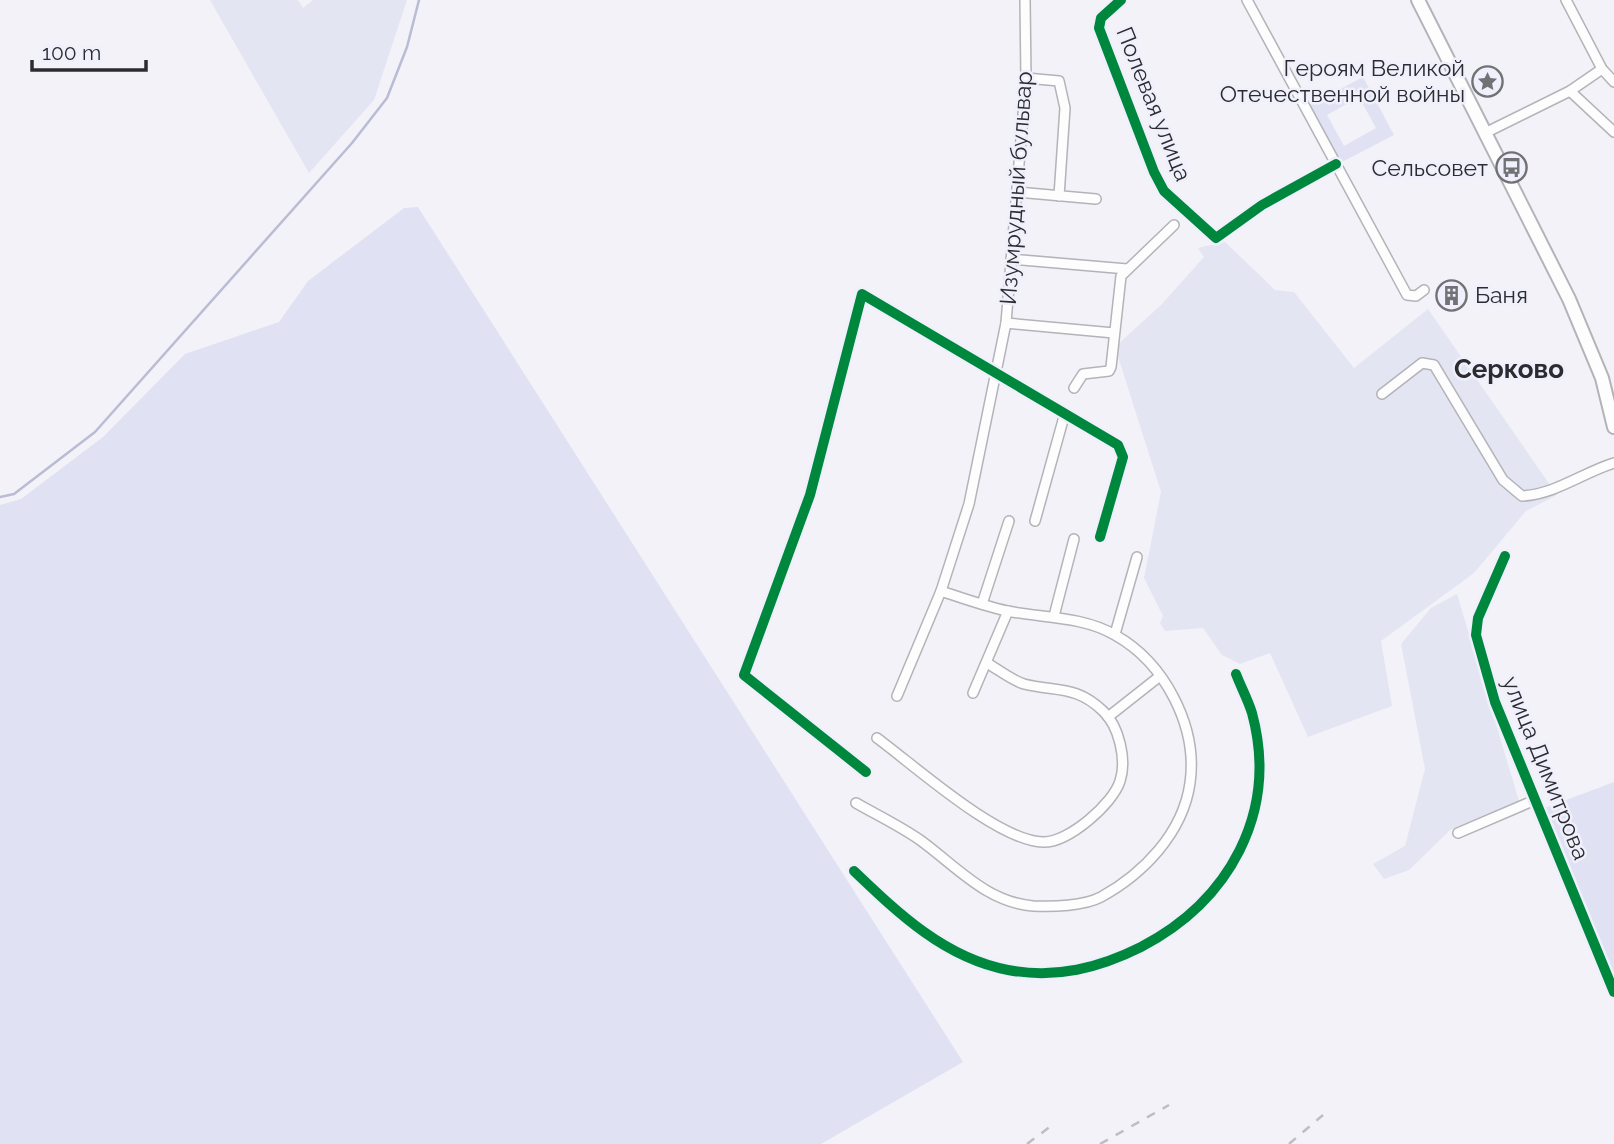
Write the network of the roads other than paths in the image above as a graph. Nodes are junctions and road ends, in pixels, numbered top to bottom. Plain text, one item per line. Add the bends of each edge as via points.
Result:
1 (1024, 0) edge
2 (1121, 0) edge
3 (1247, 0) edge
4 (1418, 0) edge
5 (1566, 0) edge
6 (1602, 69) junction
7 (1026, 78) junction
8 (1614, 82) edge
9 (1570, 91) junction
10 (1614, 132) edge
11 (1485, 133) junction
12 (1336, 164) junction
13 (1017, 192) junction
14 (1059, 196) junction
15 (1096, 199) dead end
16 (1174, 225) dead end
17 (1011, 259) junction
18 (1128, 270) junction
19 (1424, 290) dead end
20 (1006, 323) junction
21 (1114, 333) junction
22 (995, 375) junction
23 (1074, 388) dead end
24 (1382, 394) dead end
25 (1065, 413) junction
26 (1614, 426) edge
27 (1614, 463) edge
28 (1009, 521) dead end
29 (1035, 521) dead end
30 (1100, 537) dead end
31 (1074, 539) dead end
32 (1504, 556) dead end
33 (1136, 557) dead end
34 (941, 591) junction
35 (982, 604) junction
36 (1008, 611) junction
37 (1054, 616) junction
38 (1115, 634) junction
39 (987, 663) junction
40 (1236, 674) dead end
41 (1160, 676) junction
42 (973, 693) dead end
43 (897, 696) dead end
44 (1108, 716) junction
45 (877, 738) dead end
46 (866, 772) dead end
47 (1535, 800) junction
48 (856, 803) dead end
49 (1458, 833) dead end
50 (854, 871) dead end
51 (1614, 992) edge

1 - 7 street, Изумрудный бульвар
2 - 12 street, Полевая улица via 1101,18 1099,28 1154,172 1171,199 1216,238 1262,205
3 - 12 street
4 - 11 main road
5 - 6 street
6 - 8 street
6 - 9 street
7 - 13 street, Изумрудный бульвар
7 - 14 street via 1059,80 1065,107
9 - 10 street
9 - 11 street
11 - 26 main road via 1569,299 1602,378
12 - 19 street via 1407,295
13 - 14 street
13 - 17 street, Изумрудный бульвар
14 - 15 street
16 - 18 street
17 - 18 street
17 - 20 street, Изумрудный бульвар
18 - 21 street via 1121,276
20 - 21 street
20 - 22 street, Изумрудный бульвар
21 - 23 street via 1109,371 1086,372
22 - 25 street
22 - 34 street, Изумрудный бульвар via 969,504
22 - 46 street via 862,294 810,495 744,675
24 - 27 street via 1422,363 1434,365 1503,480 1522,496 1546,493
25 - 29 street
25 - 30 street via 1121,450 1123,457
28 - 35 street
31 - 37 street
32 - 47 street, улица Димитрова via 1478,618 1476,635 1495,702
33 - 38 street
34 - 35 street
34 - 43 street, Изумрудный бульвар
35 - 36 street
36 - 37 street
36 - 39 street
37 - 38 street
38 - 41 street
39 - 42 street
39 - 44 street via 1026,684 1072,690
40 - 50 street via 1259,754 1257,795 1247,836 1228,873 1202,905 1170,932 1095,967 1049,974 1007,970 966,957 932,938 902,917
41 - 44 street
41 - 48 street via 1178,705 1189,738 1190,784 1166,842 1149,863 1100,898 1031,906 979,889 919,839
44 - 45 street via 1122,753 1120,781 1102,808 1072,833 1044,842 998,829
47 - 49 street
47 - 51 street, улица Димитрова

